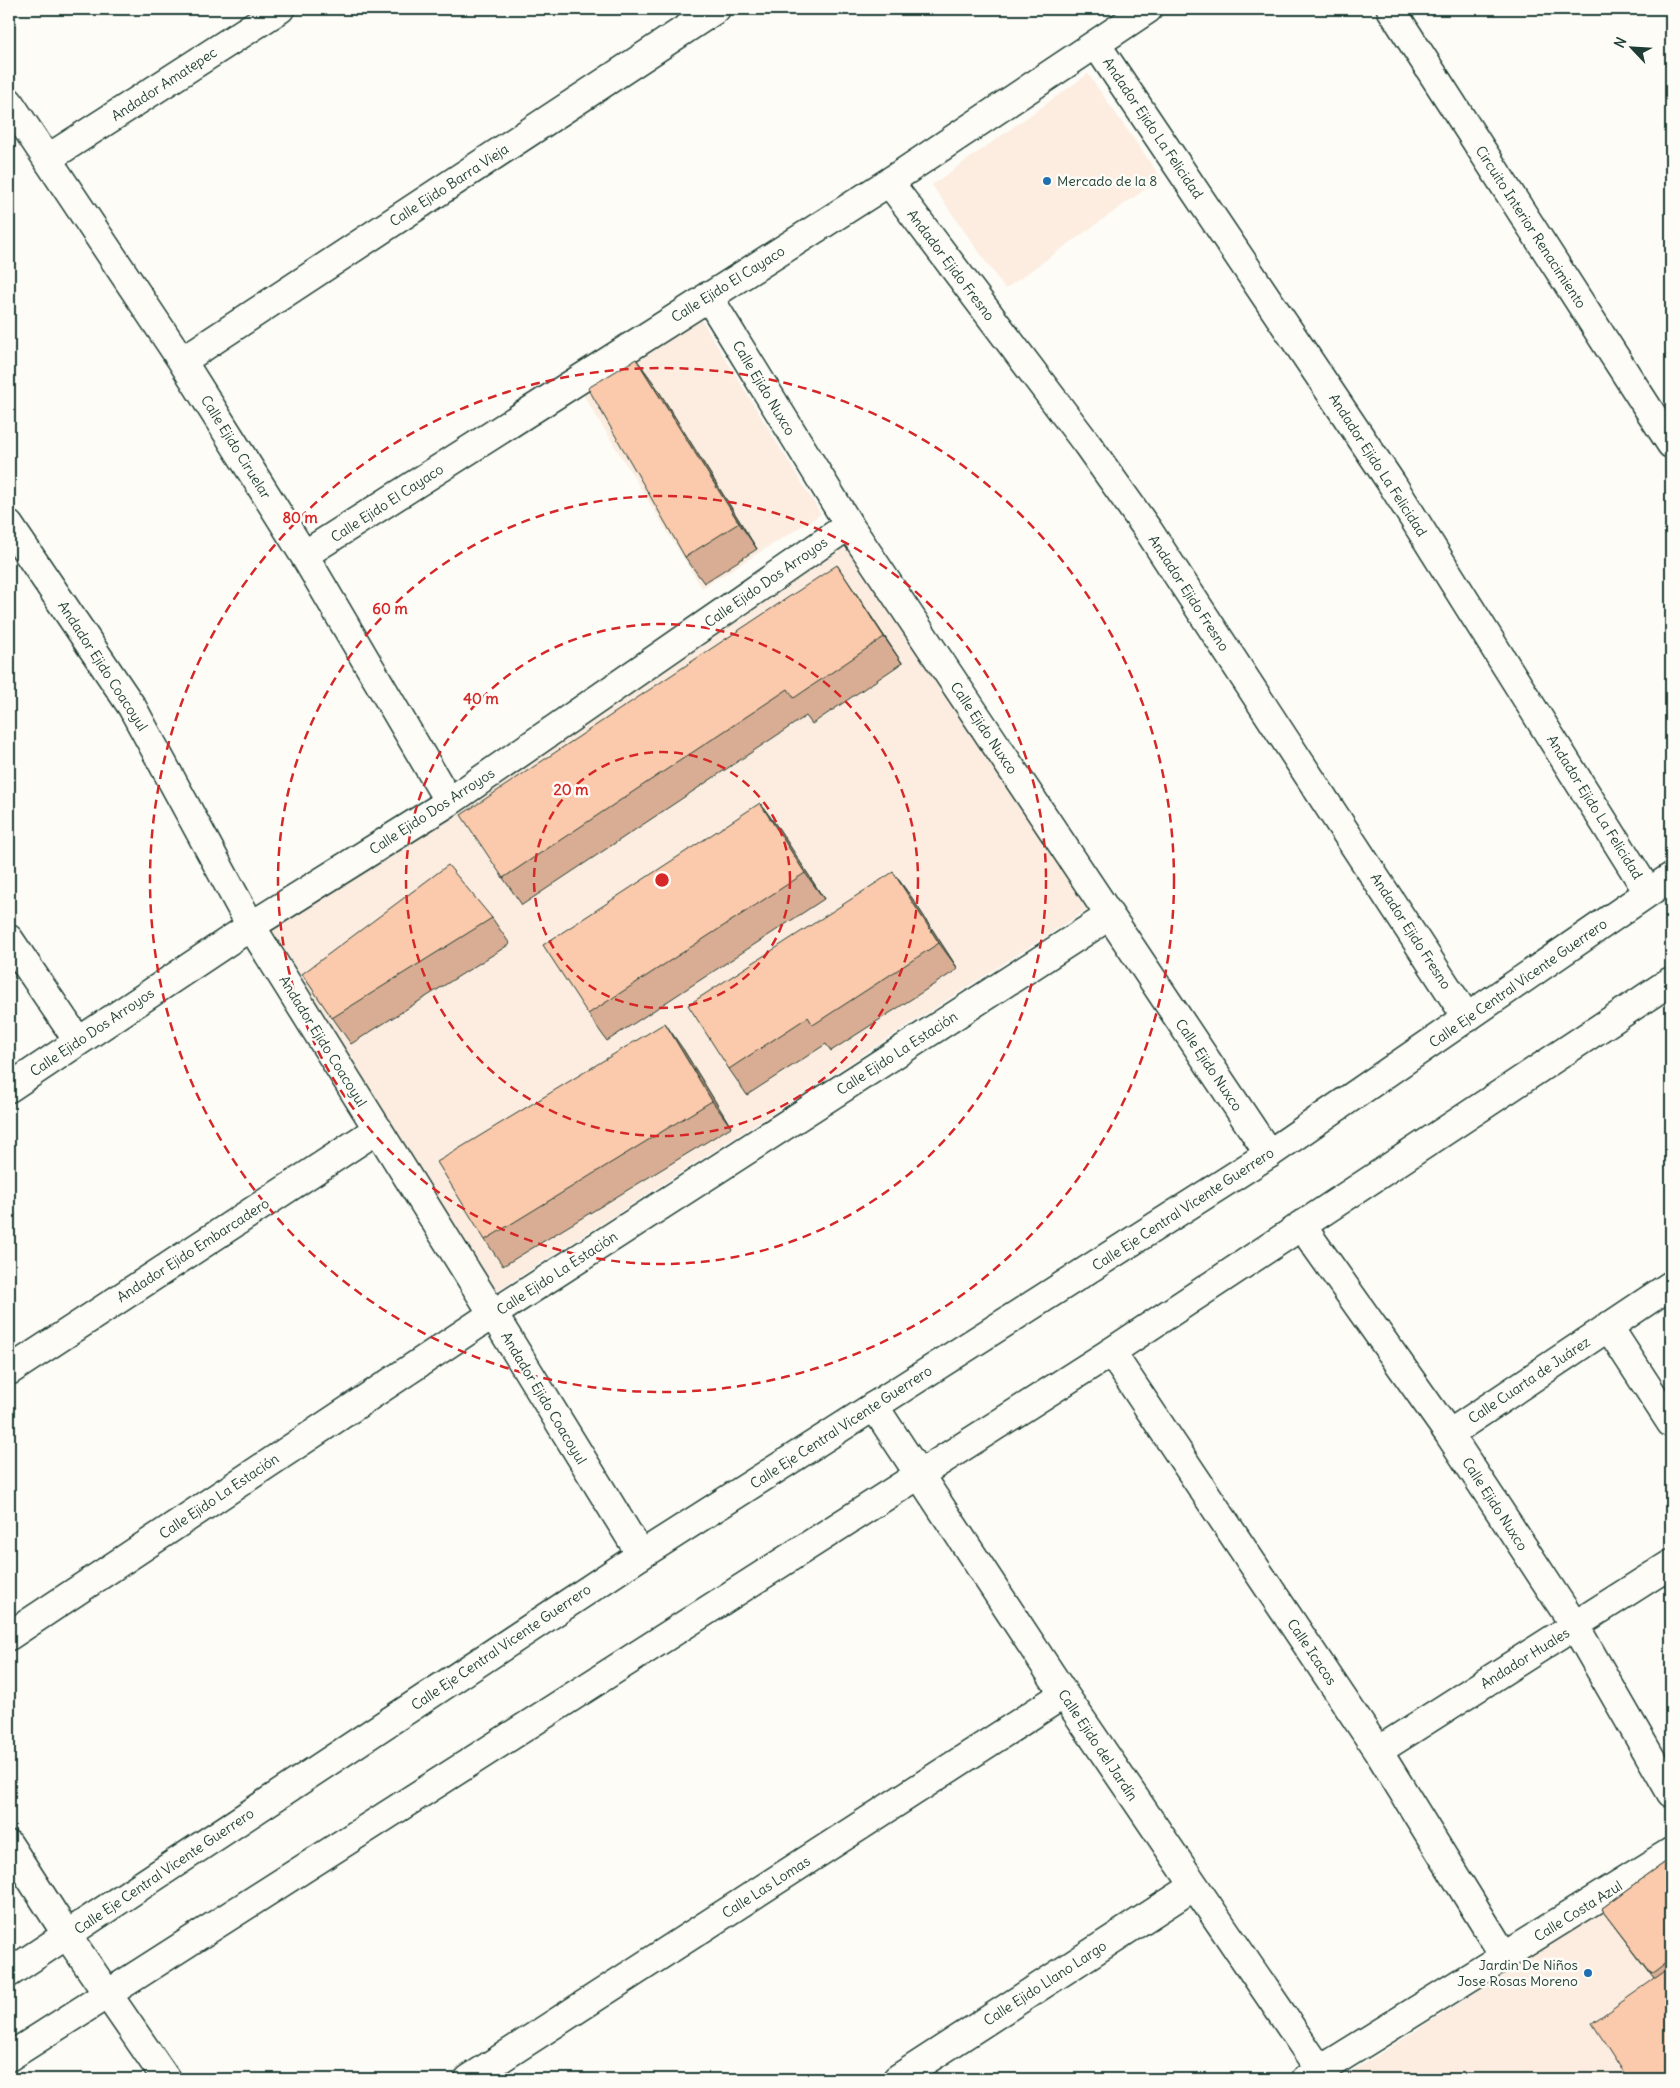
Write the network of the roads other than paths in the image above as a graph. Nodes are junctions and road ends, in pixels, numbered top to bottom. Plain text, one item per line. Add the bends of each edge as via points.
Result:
1 (280, 9) edge
2 (716, 9) edge
3 (1148, 9) edge
4 (1391, 9) edge
5 (1096, 44) junction
6 (9, 102) edge
7 (47, 159) junction
8 (889, 182) junction
9 (708, 296) junction
10 (182, 361) junction
11 (1671, 444) edge
12 (9, 525) edge
13 (848, 525) junction
14 (304, 556) junction
15 (449, 802) junction
16 (1671, 877) edge
17 (1648, 892) junction
18 (1109, 916) junction
19 (251, 926) junction
20 (9, 939) edge
21 (1671, 981) edge
22 (1468, 1018) junction
23 (78, 1041) junction
24 (9, 1088) edge
25 (378, 1129) junction
26 (1269, 1154) junction
27 (1301, 1225) junction
28 (1671, 1285) edge
29 (493, 1314) junction
30 (1608, 1326) junction
31 (1111, 1352) junction
32 (9, 1372) edge
33 (874, 1406) junction
34 (1671, 1423) edge
35 (1449, 1434) junction
36 (918, 1474) junction
37 (641, 1555) junction
38 (1671, 1564) edge
39 (1575, 1626) junction
40 (9, 1636) edge
41 (1064, 1694) junction
42 (1378, 1751) junction
43 (1671, 1793) edge
44 (9, 1845) edge
45 (1671, 1852) edge
46 (1193, 1886) junction
47 (67, 1935) junction
48 (1505, 1957) junction
49 (9, 1973) edge
50 (108, 1993) junction
51 (9, 2057) edge
52 (1317, 2076) edge
53 (166, 2079) edge
54 (469, 2079) edge
55 (898, 2079) edge

1 - 7 street, Andador Amatepec
2 - 10 street, Calle Ejido Barra Vieja
3 - 5 street, Calle Ejido El Cayaco
4 - 11 street, Circuito Interior Renacimiento
5 - 8 street, Calle Ejido El Cayaco
5 - 17 street, Andador Ejido La Felicidad via 1392,484
6 - 7 street, Calle Ejido Ciruelar
7 - 10 street, Calle Ejido Ciruelar
8 - 9 street, Calle Ejido El Cayaco
8 - 22 street, Andador Ejido Fresno via 1148,530
9 - 13 street, Calle Ejido Nuxco
9 - 14 street, Calle Ejido El Cayaco
10 - 14 street, Calle Ejido Ciruelar
12 - 19 street, Andador Ejido Coacoyul via 132,707
13 - 15 street, Calle Ejido Dos Arroyos
13 - 18 street, Calle Ejido Nuxco
14 - 15 street, Calle Ejido Ciruelar
15 - 19 street, Calle Ejido Dos Arroyos
16 - 17 street, Calle Eje Central Vicente Guerrero
17 - 22 street, Calle Eje Central Vicente Guerrero
18 - 26 street, Calle Ejido Nuxco
18 - 29 street, Calle Ejido La Estación
19 - 23 street, Calle Ejido Dos Arroyos
19 - 25 street, Andador Ejido Coacoyul
20 - 23 street
21 - 27 street
22 - 26 street, Calle Eje Central Vicente Guerrero
23 - 24 street, Calle Ejido Dos Arroyos
25 - 29 street, Andador Ejido Coacoyul
25 - 32 street, Andador Ejido Embarcadero
26 - 33 street, Calle Eje Central Vicente Guerrero
27 - 31 street
27 - 35 street, Calle Ejido Nuxco
28 - 30 street, Calle Cuarta de Juárez
29 - 37 street, Andador Ejido Coacoyul
29 - 40 street, Calle Ejido La Estación
30 - 34 street
30 - 35 street, Calle Cuarta de Juárez
31 - 36 street
31 - 42 street, Calle Icacos
33 - 36 street, Calle Ejido del Jardín
33 - 37 street, Calle Eje Central Vicente Guerrero
35 - 39 street, Calle Ejido Nuxco
36 - 41 street, Calle Ejido del Jardín
36 - 50 street
37 - 47 street, Calle Eje Central Vicente Guerrero
38 - 39 street, Andador Huales
39 - 42 street, Andador Huales
39 - 43 street, Calle Ejido Nuxco
41 - 46 street, Calle Ejido del Jardín
41 - 54 street, Calle Las Lomas
42 - 48 street, Calle Icacos
44 - 47 street
45 - 48 street, Calle Costa Azul
46 - 52 street, Calle Ejido del Jardín
46 - 55 street, Calle Ejido Llano Largo
47 - 49 street, Calle Eje Central Vicente Guerrero
47 - 50 street
48 - 52 street, Calle Costa Azul
50 - 51 street
50 - 53 street

